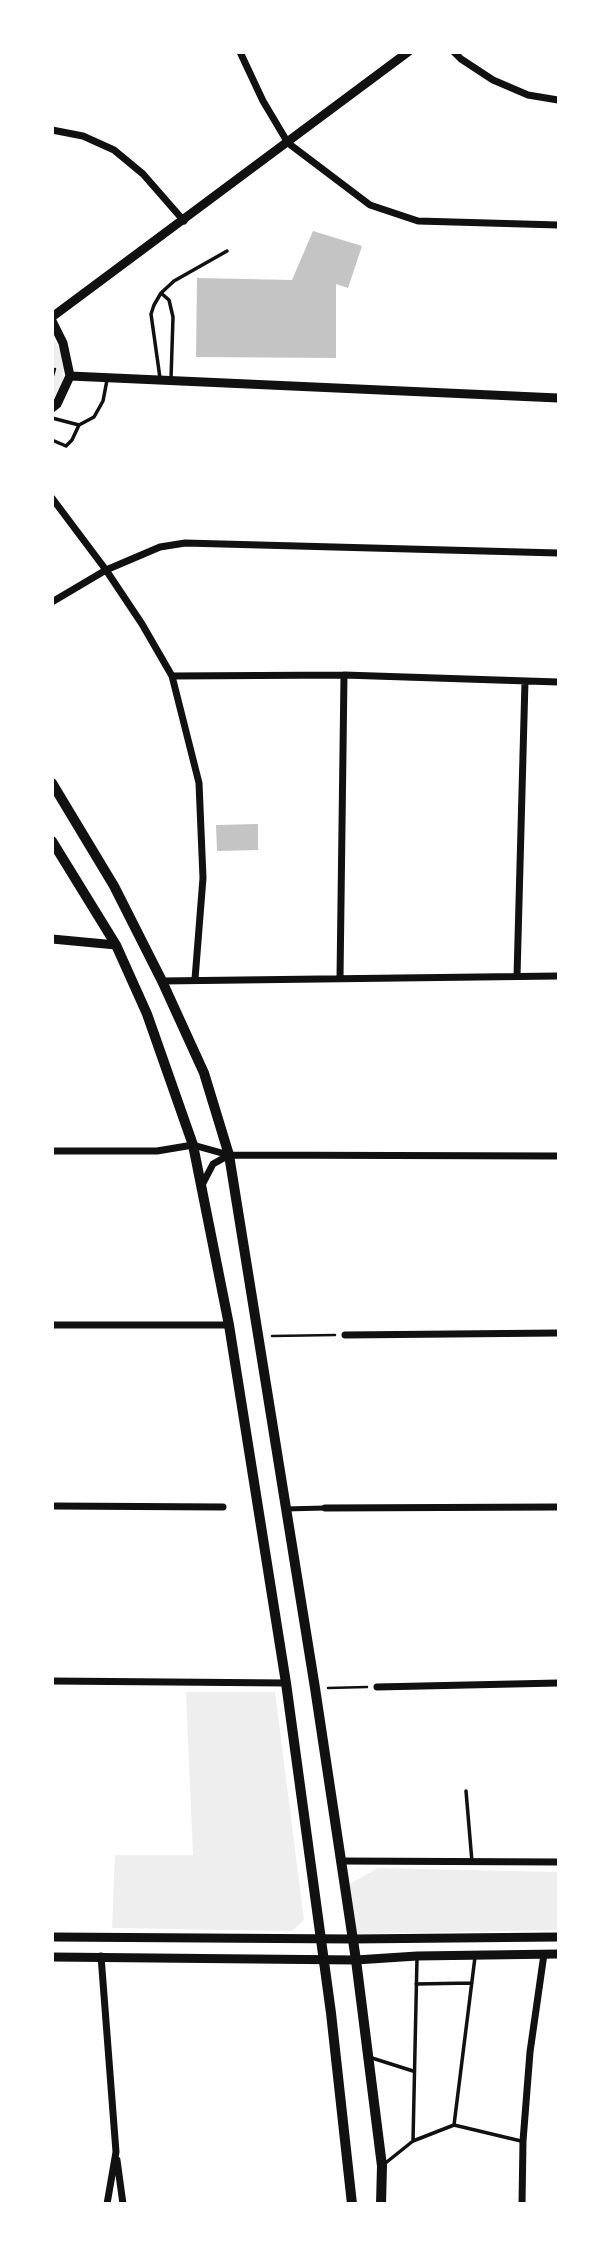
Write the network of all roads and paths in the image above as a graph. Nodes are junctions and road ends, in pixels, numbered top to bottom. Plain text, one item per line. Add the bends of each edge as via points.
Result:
1 (240, 52) edge
2 (408, 52) edge
3 (454, 52) edge
4 (558, 100) edge
5 (52, 130) edge
6 (288, 143) junction
7 (184, 221) junction
8 (558, 225) edge
9 (227, 251) dead end
10 (161, 293) junction
11 (52, 319) edge
12 (70, 376) junction
13 (107, 378) junction
14 (161, 380) junction
15 (171, 381) junction
16 (558, 398) edge
17 (52, 408) edge
18 (52, 418) edge
19 (79, 425) junction
20 (52, 440) edge
21 (52, 498) edge
22 (558, 553) edge
23 (106, 570) junction
24 (52, 602) edge
25 (172, 676) junction
26 (344, 676) junction
27 (525, 681) junction
28 (558, 682) edge
29 (52, 783) edge
30 (52, 841) edge
31 (52, 939) edge
32 (116, 945) junction
33 (517, 976) junction
34 (558, 976) edge
35 (340, 978) junction
36 (195, 979) junction
37 (162, 981) junction
38 (193, 1145) junction
39 (52, 1151) edge
40 (229, 1155) junction
41 (558, 1156) edge
42 (201, 1187) junction
43 (52, 1325) edge
44 (229, 1325) junction
45 (558, 1333) edge
46 (345, 1335) joint
47 (258, 1336) junction
48 (52, 1506) edge
49 (223, 1507) dead end
50 (558, 1507) edge
51 (325, 1508) joint
52 (285, 1509) junction
53 (52, 1681) edge
54 (286, 1683) junction
55 (558, 1683) edge
56 (377, 1687) joint
57 (315, 1689) junction
58 (466, 1791) dead end
59 (340, 1861) junction
60 (472, 1862) junction
61 (558, 1862) edge
62 (52, 1937) edge
63 (558, 1937) edge
64 (321, 1938) junction
65 (352, 1939) junction
66 (544, 1954) junction
67 (558, 1954) edge
68 (101, 1956) junction
69 (417, 1956) junction
70 (475, 1956) junction
71 (52, 1957) edge
72 (324, 1960) junction
73 (356, 1960) junction
74 (472, 1983) junction
75 (416, 1984) junction
76 (369, 2057) junction
77 (413, 2071) junction
78 (454, 2125) junction
79 (413, 2141) junction
80 (523, 2141) junction
81 (116, 2152) junction
82 (382, 2166) junction
83 (107, 2203) edge
84 (123, 2203) edge
85 (352, 2203) edge
86 (381, 2203) edge
87 (522, 2203) edge

1 - 6 street
2 - 6 street
3 - 4 street via 492,80
5 - 7 street via 83,136 114,150 143,174
6 - 7 street
6 - 8 street via 370,205 418,221
7 - 11 street
9 - 10 lane
10 - 14 lane via 151,314
10 - 15 lane via 169,300 173,317
11 - 12 street
12 - 13 street
12 - 17 street
13 - 14 street
13 - 19 lane via 103,401 93,417
14 - 15 street
15 - 16 street
18 - 19 lane
19 - 20 lane via 66,446
21 - 23 street
22 - 23 street via 185,543 160,547
23 - 24 street
23 - 25 street
25 - 26 street
25 - 36 street via 199,783 203,878
26 - 27 street
26 - 35 street
27 - 28 street
27 - 33 street
29 - 37 main road via 114,886
30 - 32 main road
31 - 32 street
32 - 38 main road via 147,1014
33 - 34 street
33 - 35 street
35 - 36 street
36 - 37 street
37 - 40 main road via 204,1073
38 - 39 street via 157,1151
38 - 40 street
38 - 42 main road
40 - 41 street
40 - 42 street via 213,1164
40 - 47 main road
42 - 44 main road
43 - 44 street
44 - 54 main road
45 - 46 street
46 - 47 path
47 - 52 main road
48 - 49 street
50 - 51 street
51 - 52 street
52 - 57 main road
53 - 54 street
54 - 64 main road
55 - 56 street
56 - 57 path
57 - 59 main road
58 - 60 lane
59 - 60 street
59 - 65 main road
60 - 61 street
62 - 64 street
63 - 65 street
64 - 65 street
64 - 72 main road
65 - 73 main road
66 - 67 street
66 - 70 street
66 - 80 street
68 - 71 street
68 - 72 street
68 - 81 street
69 - 70 street
69 - 73 street
69 - 75 lane
70 - 74 lane
72 - 73 street
72 - 85 main road
73 - 76 main road
74 - 75 lane
74 - 78 lane
75 - 77 lane
76 - 77 lane
76 - 82 main road
77 - 79 lane
78 - 79 lane
78 - 80 lane
79 - 82 lane
80 - 87 street
81 - 83 street
81 - 84 street
82 - 86 main road

